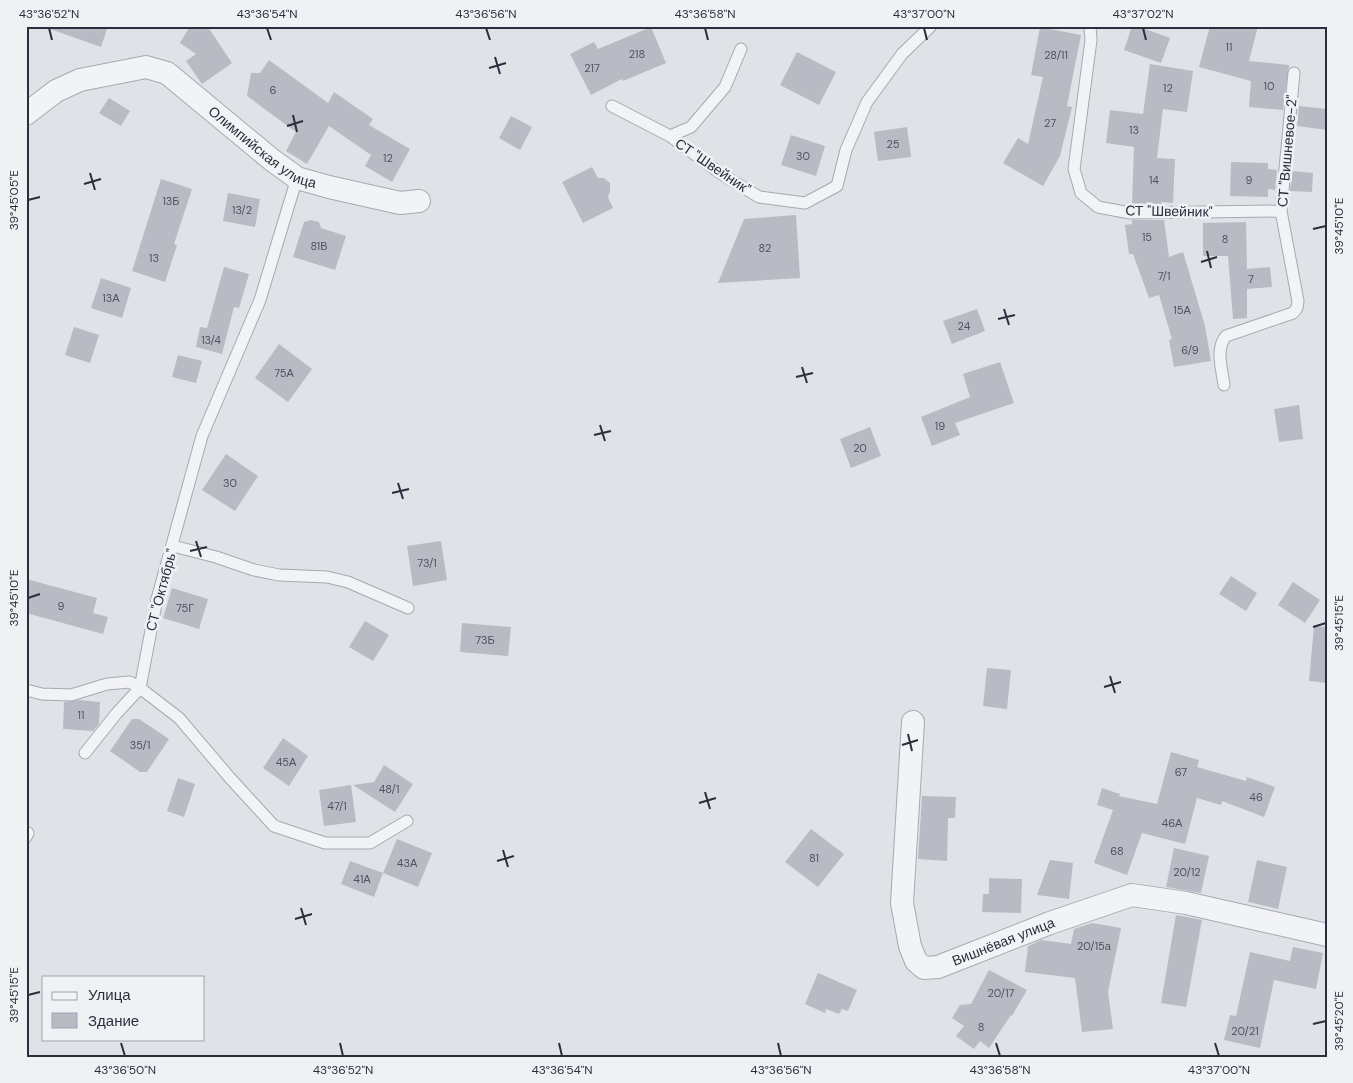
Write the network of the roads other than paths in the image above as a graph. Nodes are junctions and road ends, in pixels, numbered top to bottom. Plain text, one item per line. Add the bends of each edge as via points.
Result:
1 (931, 26) edge
2 (1090, 26) edge
3 (741, 49) dead end
4 (1294, 72) dead end
5 (612, 106) dead end
6 (26, 114) edge
7 (670, 136) junction
8 (298, 178) junction
9 (419, 201) dead end
10 (1280, 211) junction
11 (1224, 385) dead end
12 (173, 546) junction
13 (408, 608) dead end
14 (140, 688) junction
15 (26, 690) edge
16 (913, 722) dead end
17 (85, 753) dead end
18 (407, 821) dead end
19 (1327, 935) edge

1 - 7 lane, СТ "Швейник" via 902,54 868,102 846,150 837,186 805,203 760,197 720,173
2 - 10 lane, СТ "Швейник" via 1091,40 1074,169 1081,192 1098,206 1130,213
3 - 7 lane via 725,87 691,127
4 - 10 lane, СТ "Вишневое-2"
5 - 7 lane, СТ "Швейник"
6 - 8 street, Олимпийская улица via 56,91 80,80 146,67 167,73
8 - 9 street, Олимпийская улица via 400,203
8 - 12 lane, СТ "Октябрь" via 260,300 202,436
10 - 11 lane, СТ "Вишневое-2" via 1297,308 1293,313 1226,336 1219,350
12 - 13 lane via 270,573 348,582
12 - 14 lane, СТ "Октябрь" via 157,599
14 - 15 lane via 130,682 108,684 71,695
14 - 17 lane
14 - 18 lane via 179,718 274,826 325,843 370,843
16 - 19 street, Вишнёвая улица via 902,903 910,946 916,961 924,968 938,967 1132,895 1186,903

